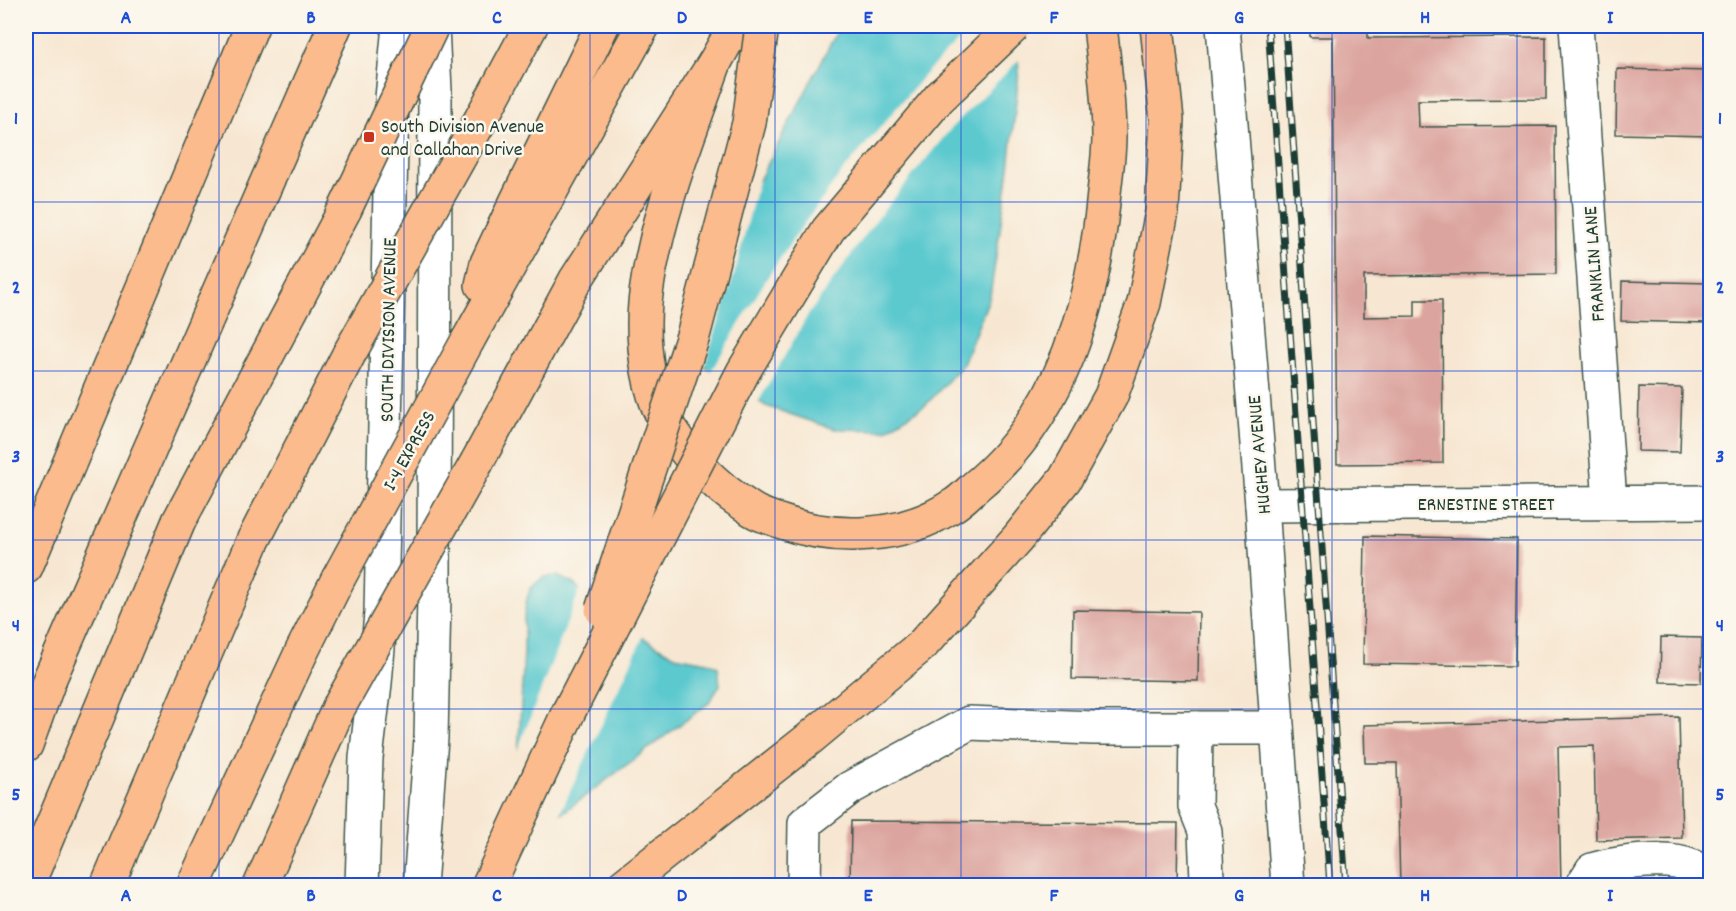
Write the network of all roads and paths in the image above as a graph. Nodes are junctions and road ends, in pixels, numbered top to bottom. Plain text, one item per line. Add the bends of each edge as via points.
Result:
1 (252, 26) edge
2 (335, 26) edge
3 (399, 26) edge
4 (432, 26) edge
5 (531, 26) edge
6 (602, 26) edge
7 (643, 26) edge
8 (735, 26) edge
9 (762, 26) edge
10 (1014, 26) edge
11 (1100, 26) edge
12 (1157, 26) edge
13 (1223, 26) edge
14 (1576, 26) edge
15 (715, 62) junction
16 (515, 232) junction
17 (1610, 502) junction
18 (1710, 502) edge
19 (1262, 505) junction
20 (26, 567) edge
21 (569, 711) junction
22 (1196, 728) junction
23 (1277, 728) junction
24 (26, 745) edge
25 (1207, 879) dead end
26 (27, 885) edge
27 (107, 885) edge
28 (193, 885) edge
29 (260, 885) edge
30 (362, 885) edge
31 (420, 885) edge
32 (488, 885) edge
33 (623, 885) edge
34 (804, 885) edge
35 (1288, 885) edge
36 (1582, 885) edge
37 (1708, 885) edge

1 - 20 highway
2 - 24 highway via 50,678
3 - 30 street, SOUTH DIVISION AVENUE via 392,98 381,613 366,758
4 - 26 highway, bridge via 345,209 179,521
4 - 31 street via 433,609 431,738
5 - 27 highway, bridge via 349,354 253,542
6 - 16 highway
7 - 16 highway
8 - 15 highway
9 - 21 highway, bridge via 749,123 693,336
10 - 21 highway, bridge via 939,98 828,230 743,372
11 - 15 highway via 1109,139 1102,219 1089,292 1070,352 1047,401 1022,440 992,473 952,507 904,529 851,535 799,528 753,511 715,483 688,455 662,414 649,375 644,325 648,273 669,188
12 - 33 highway via 1167,120 1162,212 1144,303 1111,396 1065,479 922,645
13 - 19 street, HUGHEY AVENUE
14 - 17 street, FRANKLIN LANE
15 - 29 highway, bridge via 575,281 339,707
16 - 28 highway, I-4 EXPRESS, bridge via 487,263 468,340 338,579
17 - 18 street, ERNESTINE STREET
17 - 19 street, ERNESTINE STREET
19 - 23 street, HUGHEY AVENUE
21 - 32 highway
22 - 23 street
22 - 25 street via 1195,806 1205,831
22 - 34 street via 969,723 850,788 805,823
23 - 35 street, HUGHEY AVENUE
36 - 37 street via 1592,870 1610,864 1672,861 1689,863 1701,870

